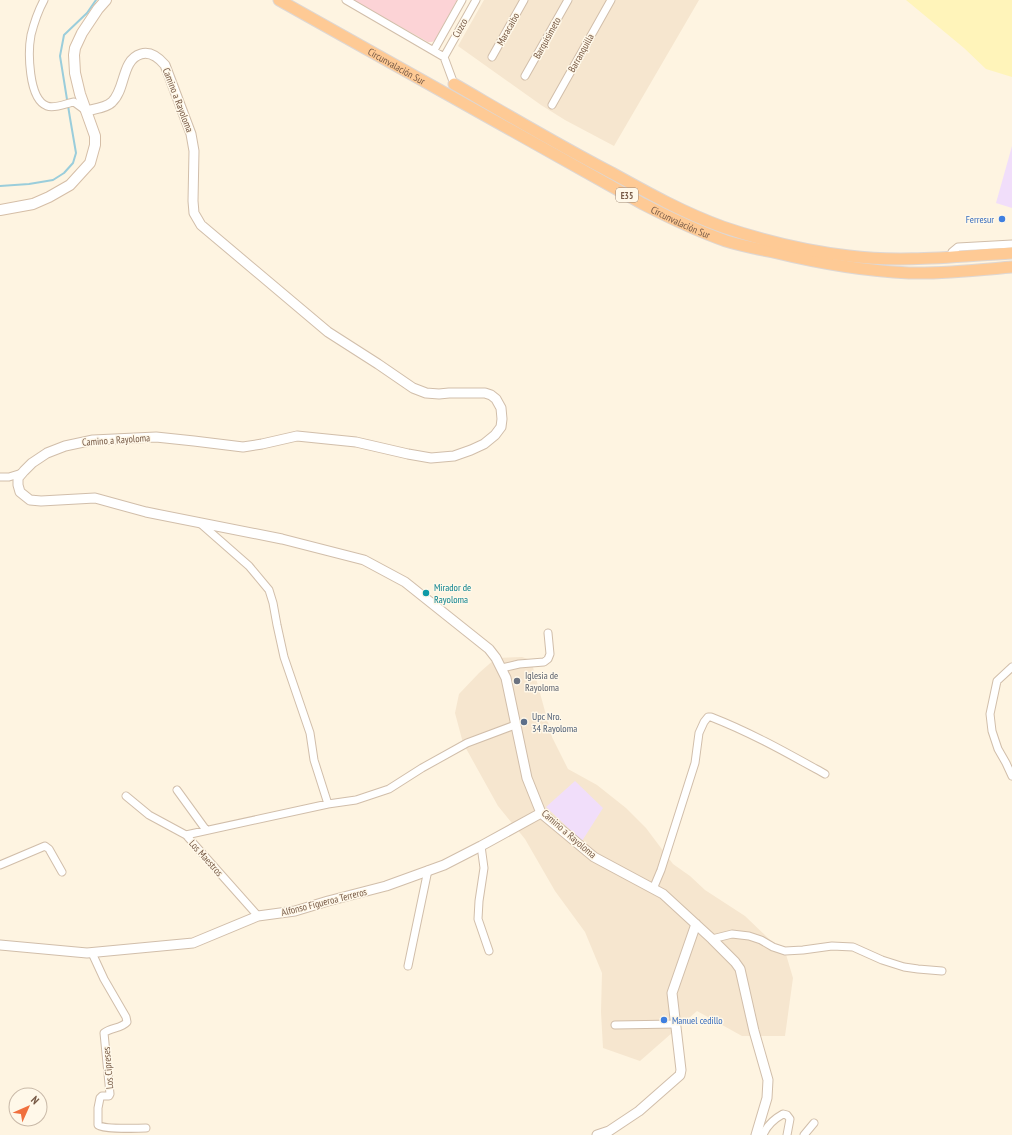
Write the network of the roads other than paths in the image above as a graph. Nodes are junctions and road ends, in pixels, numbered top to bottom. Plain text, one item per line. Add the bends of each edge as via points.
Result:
1 (44, 0) edge
2 (106, 0) edge
3 (279, 0) edge
4 (346, 0) edge
5 (462, 0) edge
6 (476, 0) edge
7 (524, 0) edge
8 (568, 0) edge
9 (611, 0) edge
10 (434, 50) junction
11 (444, 57) junction
12 (492, 57) dead end
13 (526, 76) dead end
14 (454, 84) joint
15 (78, 86) junction
16 (73, 102) junction
17 (552, 105) dead end
18 (86, 111) junction
19 (0, 210) edge
20 (1012, 244) edge
21 (1012, 253) edge
22 (950, 257) junction
23 (1012, 267) edge
24 (22, 473) junction
25 (0, 477) edge
26 (200, 523) junction
27 (548, 633) dead end
28 (1012, 666) edge
29 (502, 668) junction
30 (515, 725) junction
31 (825, 774) dead end
32 (1012, 776) edge
33 (177, 790) dead end
34 (126, 796) dead end
35 (328, 804) junction
36 (541, 813) junction
37 (206, 830) junction
38 (186, 835) junction
39 (481, 846) junction
40 (0, 865) edge
41 (428, 870) junction
42 (62, 872) dead end
43 (653, 889) junction
44 (258, 916) junction
45 (696, 924) junction
46 (712, 939) junction
47 (0, 945) edge
48 (489, 951) dead end
49 (92, 953) junction
50 (408, 966) dead end
51 (942, 971) dead end
52 (676, 1024) junction
53 (615, 1026) dead end
54 (814, 1123) dead end
55 (146, 1128) dead end
56 (597, 1135) edge
57 (756, 1135) edge
58 (763, 1135) edge
59 (787, 1135) edge
60 (804, 1135) edge

1 - 16 street via 29,44 32,84 36,96 50,107
2 - 15 main road via 82,33 75,48 74,61
3 - 23 highway, Circunvalación Sur / E35 via 643,204 718,238 804,260 888,272 941,272
4 - 10 street
5 - 10 street, Cuzco
6 - 11 street, Cuzco
7 - 12 street, Maracaibo
8 - 13 street, Barquisimeto
9 - 17 street, Barranquilla
10 - 11 street
11 - 14 street
14 - 22 highway, Circunvalación Sur / E35 via 632,184 723,227 780,244 850,256 912,259
15 - 16 street
15 - 18 main road
16 - 18 street
18 - 19 main road via 95,141 90,163 84,171 70,185 33,204
18 - 24 street, Camino a Rayoloma via 112,103 132,60 146,53 158,57 165,65 191,134 194,152 194,213 200,225 328,332 413,388 426,393 491,395 501,408 501,427 484,444 471,450 454,456 431,458 356,442 297,436 243,447 156,437 93,440 47,453
20 - 22 street via 958,247
21 - 22 highway, Circunvalación Sur / E35
24 - 25 street
24 - 26 street, Camino a Rayoloma via 18,478 19,489 30,500 95,498
26 - 29 street, Camino a Rayoloma via 282,539 364,560 405,582 489,649
26 - 35 street via 249,566 269,590 284,657 310,733 314,760
27 - 29 street via 548,659 544,662
28 - 32 street via 997,681 990,714 998,749
29 - 30 street, Camino a Rayoloma
30 - 35 street via 467,743 389,790 356,800
30 - 36 street, Camino a Rayoloma via 527,778
31 - 43 street via 774,745 708,717 699,733 695,763
33 - 37 street
34 - 38 street, Los Maestros via 149,815
35 - 37 street
36 - 39 street, Alfonso Figueroa Terreros
36 - 43 street, Camino a Rayoloma via 594,857
37 - 38 street
38 - 44 street, Los Maestros
39 - 41 street, Alfonso Figueroa Terreros via 444,865
39 - 48 street via 484,868 478,920
40 - 42 street via 43,846 48,847
41 - 44 street, Alfonso Figueroa Terreros via 386,886 295,912
41 - 50 street
43 - 45 street, Camino a Rayoloma via 663,894
44 - 49 street, Alfonso Figueroa Terreros via 193,943
45 - 46 street, Camino a Rayoloma
45 - 52 street via 672,993
46 - 51 street via 732,934 749,936 785,951 832,946 853,947 904,967
46 - 57 street, Camino a Rayoloma via 740,969 768,1080 767,1098
47 - 49 street, Alfonso Figueroa Terreros
49 - 55 street, Los Cipreses via 127,1022 104,1033 110,1094 100,1098 98,1125 110,1128
52 - 53 street
52 - 56 street via 680,1075 639,1110 609,1131
54 - 60 street
58 - 59 street via 770,1123 783,1114 790,1119

